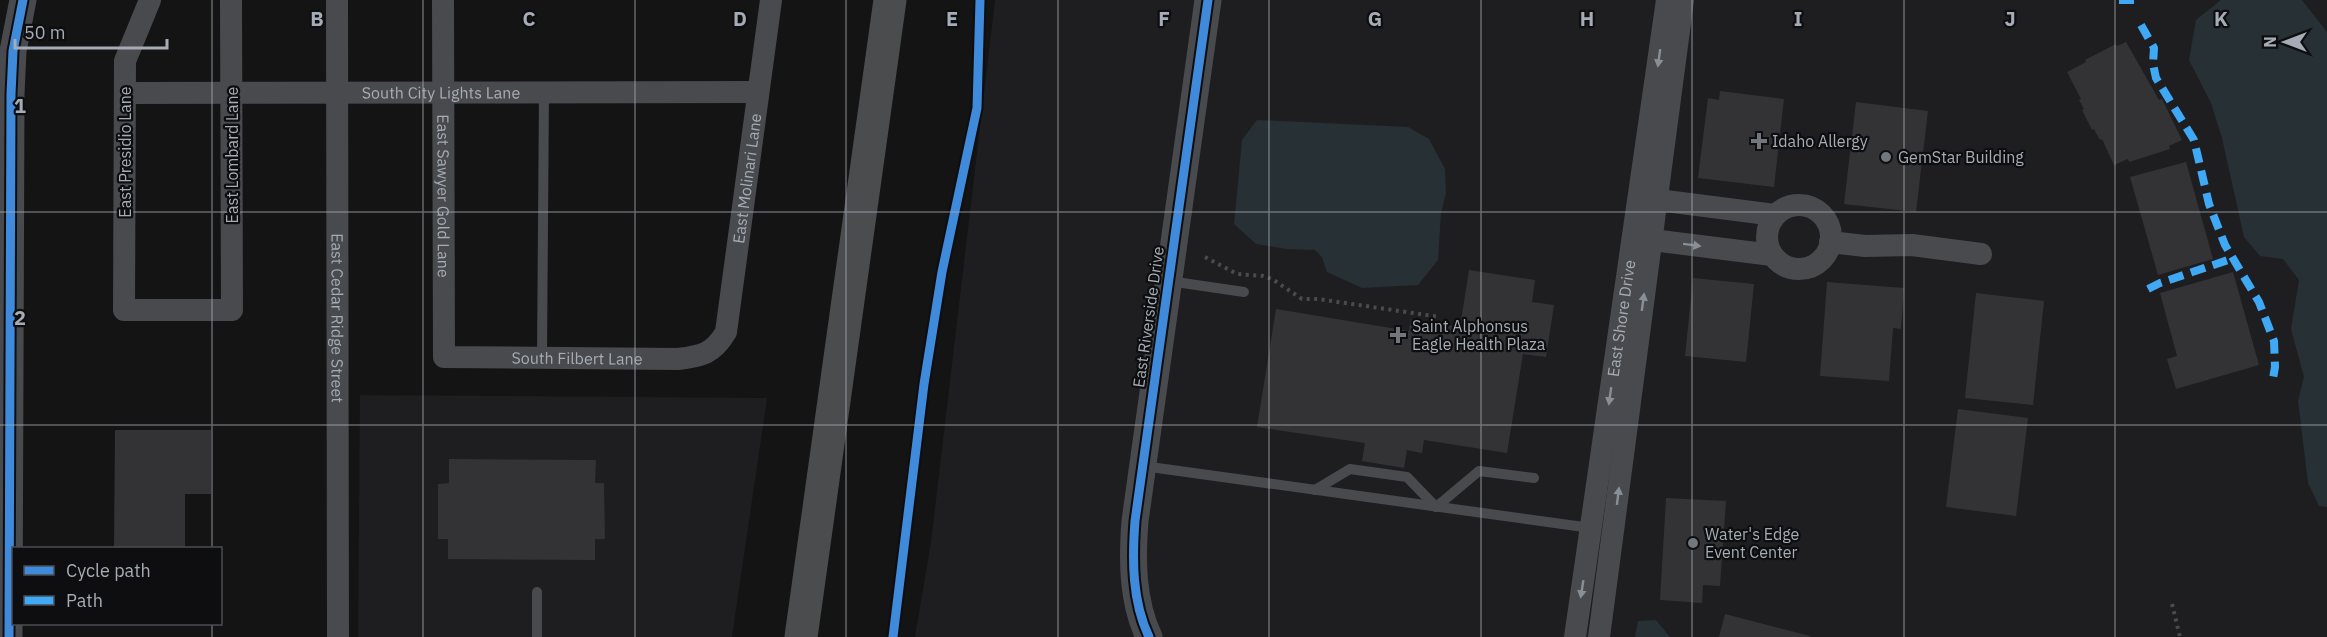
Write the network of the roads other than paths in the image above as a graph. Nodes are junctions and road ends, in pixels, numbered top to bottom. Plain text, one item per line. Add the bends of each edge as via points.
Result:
1 (23, 0) edge
2 (150, 0) edge
3 (231, 0) edge
4 (337, 0) edge
5 (443, 0) edge
6 (771, 0) edge
7 (890, 0) edge
8 (1208, 0) edge
9 (1667, 0) edge
10 (1683, 0) edge
11 (232, 92) junction
12 (338, 92) junction
13 (443, 92) junction
14 (544, 92) junction
15 (758, 92) junction
16 (125, 93) junction
17 (1648, 199) junction
18 (1775, 215) junction
19 (1643, 239) junction
20 (1830, 242) junction
21 (1981, 254) dead end
22 (1772, 255) junction
23 (1169, 281) junction
24 (1244, 292) dead end
25 (124, 310) joint
26 (709, 352) joint
27 (542, 356) junction
28 (444, 357) joint
29 (1143, 466) junction
30 (1534, 478) dead end
31 (1315, 490) junction
32 (1436, 507) junction
33 (1602, 530) junction
34 (537, 592) dead end
35 (9, 637) edge
36 (338, 637) edge
37 (537, 637) edge
38 (801, 637) edge
39 (1149, 637) edge
40 (1575, 637) edge
41 (1599, 637) edge

1 - 35 street via 13,51 11,94
2 - 16 street, East Presidio Lane via 125,61
3 - 11 street, East Lombard Lane
4 - 12 street, East Cedar Ridge Street
5 - 13 street, East Sawyer Gold Lane
6 - 15 street, East Molinari Lane
7 - 38 highway
8 - 23 street, East Riverside Drive
9 -> 17 street, East Shore Drive
10 - 17 street, East Shore Drive
11 - 12 street, South City Lights Lane
11 - 16 street, South City Lights Lane
11 - 25 street, East Lombard Lane via 232,310
12 - 13 street, South City Lights Lane
12 - 36 street, East Cedar Ridge Street
13 - 14 street, South City Lights Lane
13 - 28 street, East Sawyer Gold Lane
14 - 15 street, South City Lights Lane
14 - 27 lane
15 - 26 street, East Molinari Lane via 726,332
16 - 25 street, East Presidio Lane
17 - 18 street
17 - 19 street, East Shore Drive
18 - 20 street via 1792,205 1812,207 1826,220
18 - 22 street via 1767,234
19 -> 22 street
19 - 33 street, East Shore Drive
20 - 21 street via 1912,245
20 - 22 street via 1823,258 1806,268 1786,267
23 - 24 lane
23 - 29 street, East Riverside Drive
26 - 27 street, South Filbert Lane via 678,359
27 - 28 street, South Filbert Lane
29 - 31 lane
29 - 39 street, East Riverside Drive via 1133,556 1136,592
30 - 32 lane via 1479,471
31 - 32 lane
31 - 32 lane via 1350,469 1407,477
32 - 33 lane
33 -> 40 street, East Shore Drive
33 - 41 street, East Shore Drive
34 - 37 lane

